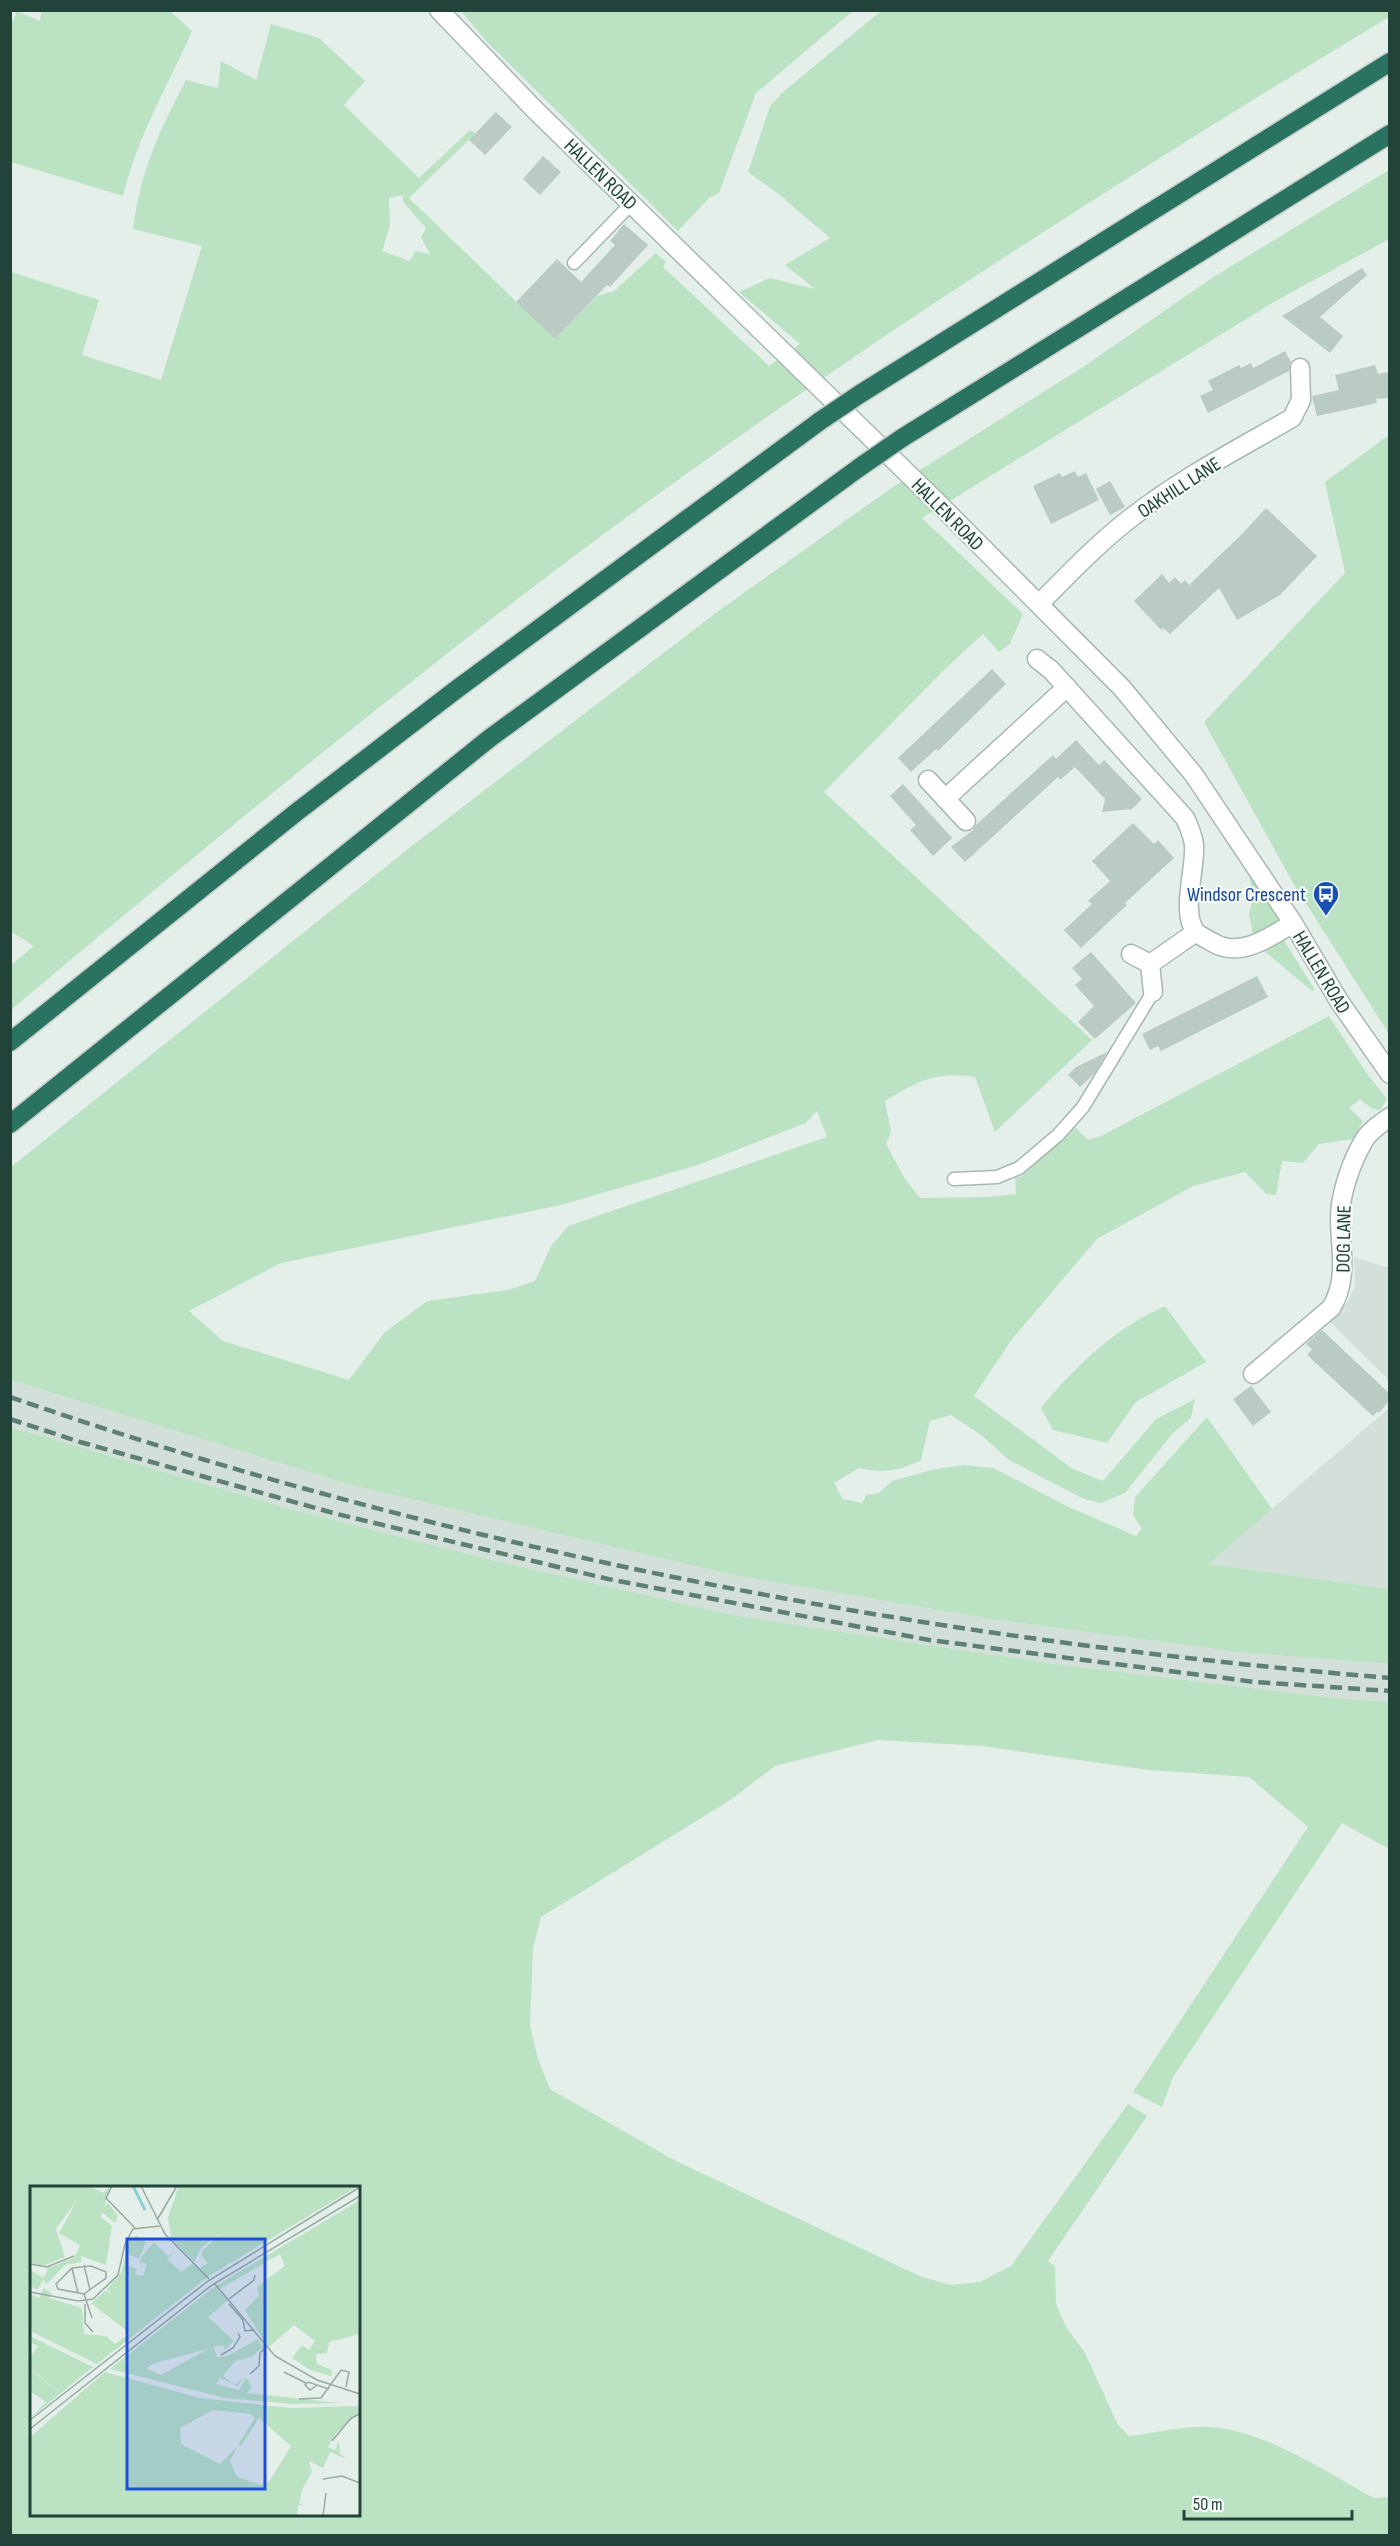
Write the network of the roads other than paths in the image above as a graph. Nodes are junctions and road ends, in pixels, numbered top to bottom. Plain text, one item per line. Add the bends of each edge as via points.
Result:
1 (439, 10) edge
2 (1389, 62) edge
3 (1389, 134) edge
4 (632, 204) junction
5 (574, 263) dead end
6 (1300, 368) dead end
7 (1039, 604) junction
8 (1037, 659) dead end
9 (1067, 687) junction
10 (928, 780) dead end
11 (945, 799) junction
12 (966, 821) dead end
13 (1293, 923) junction
14 (1196, 932) junction
15 (1131, 954) dead end
16 (1150, 964) junction
17 (1153, 992) joint
18 (10, 1042) edge
19 (1389, 1074) edge
20 (1389, 1117) edge
21 (10, 1124) edge
22 (954, 1179) dead end
23 (1253, 1374) dead end

1 - 4 street, HALLEN ROAD
2 - 18 highway, bridge via 820,421 438,703
3 - 21 highway, bridge via 860,467 490,738
4 - 5 lane
4 - 7 street, HALLEN ROAD
6 - 7 street, OAKHILL LANE via 1301,400 1292,418 1132,516
7 - 13 street, HALLEN ROAD via 1156,727 1194,775
8 - 9 street
9 - 11 street
9 - 14 street via 1185,818 1194,846 1189,907
10 - 11 street
11 - 12 street
13 - 14 street via 1274,935 1233,950
13 - 19 street, HALLEN ROAD via 1339,1002
14 - 16 street
15 - 16 street
16 - 17 street
17 - 22 lane via 1083,1107 1058,1134 1019,1168 997,1177
20 - 23 street, DOG LANE via 1364,1140 1347,1181 1340,1216 1339,1295 1331,1308

